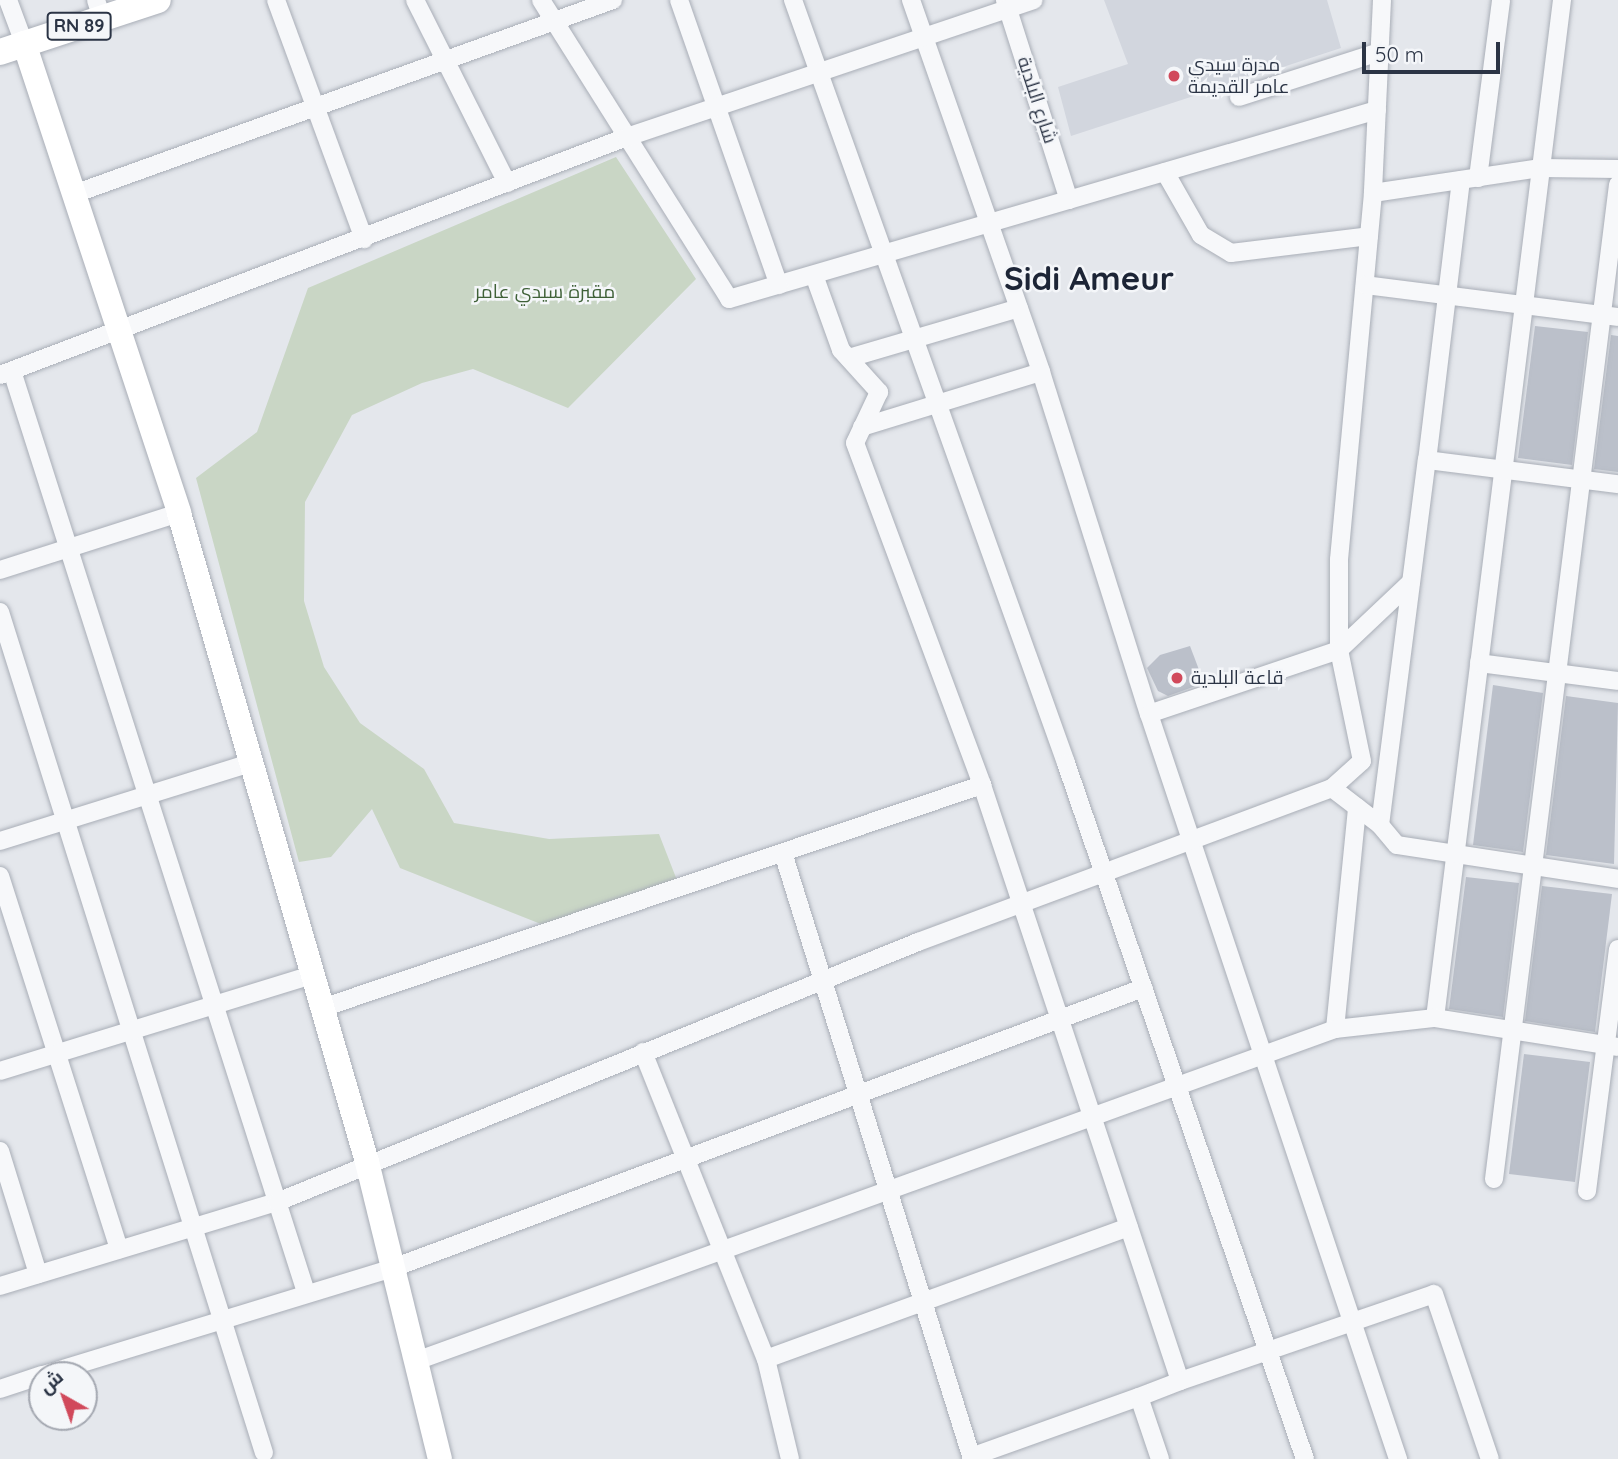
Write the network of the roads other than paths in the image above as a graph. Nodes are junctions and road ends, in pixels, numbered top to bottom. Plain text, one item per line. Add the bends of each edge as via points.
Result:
1 (8, 0) edge
2 (158, 0) edge
3 (276, 0) edge
4 (415, 0) edge
5 (541, 0) edge
6 (613, 0) edge
7 (679, 0) edge
8 (793, 0) edge
9 (911, 0) edge
10 (1034, 0) edge
11 (1369, 0) edge
12 (1382, 0) edge
13 (1501, 0) edge
14 (1562, 0) edge
15 (1006, 4) edge
16 (99, 9) edge
17 (554, 21) junction
18 (924, 37) junction
19 (1377, 44) junction
20 (12, 48) edge
21 (446, 61) junction
22 (817, 73) junction
23 (1239, 97) dead end
24 (717, 107) junction
25 (316, 109) junction
26 (1377, 110) junction
27 (627, 137) junction
28 (1541, 168) junction
29 (1618, 169) edge
30 (1166, 172) junction
31 (1469, 179) junction
32 (507, 183) junction
33 (1618, 185) edge
34 (74, 194) junction
35 (1373, 194) junction
36 (1069, 200) junction
37 (990, 223) junction
38 (1369, 236) junction
39 (364, 239) junction
40 (883, 255) junction
41 (814, 275) junction
42 (779, 285) junction
43 (1365, 285) junction
44 (1447, 299) junction
45 (1019, 308) junction
46 (1523, 309) junction
47 (1610, 316) edge
48 (120, 334) junction
49 (913, 339) junction
50 (849, 358) junction
51 (1041, 372) junction
52 (6, 373) edge
53 (937, 404) junction
54 (862, 427) junction
55 (1427, 460) junction
56 (1503, 468) junction
57 (1581, 481) junction
58 (1618, 484) edge
59 (179, 513) junction
60 (68, 548) junction
61 (0, 570) edge
62 (1411, 582) junction
63 (0, 612) edge
64 (1339, 650) junction
65 (1479, 663) junction
66 (1558, 671) junction
67 (1618, 681) edge
68 (1149, 714) junction
69 (251, 763) junction
70 (982, 785) junction
71 (1332, 788) junction
72 (147, 794) junction
73 (1357, 807) junction
74 (65, 821) junction
75 (1380, 825) junction
76 (0, 841) edge
77 (1189, 841) junction
78 (784, 856) junction
79 (1455, 856) junction
80 (1533, 864) junction
81 (1104, 873) junction
82 (0, 876) edge
83 (1618, 879) edge
84 (1022, 903) junction
85 (1618, 949) edge
86 (313, 975) junction
87 (821, 981) junction
88 (1143, 988) junction
89 (214, 1005) junction
90 (322, 1008) junction
91 (1434, 1018) junction
92 (1060, 1020) junction
93 (131, 1029) junction
94 (1335, 1029) junction
95 (1513, 1029) junction
96 (1612, 1046) edge
97 (643, 1052) junction
98 (56, 1053) junction
99 (1261, 1056) junction
100 (0, 1071) edge
101 (1177, 1086) junction
102 (855, 1094) junction
103 (1093, 1117) junction
104 (0, 1152) edge
105 (687, 1157) junction
106 (367, 1162) junction
107 (1494, 1179) dead end
108 (886, 1191) junction
109 (1587, 1191) dead end
110 (277, 1202) junction
111 (1129, 1227) junction
112 (193, 1228) junction
113 (119, 1250) junction
114 (726, 1250) junction
115 (393, 1268) junction
116 (38, 1274) junction
117 (0, 1286) edge
118 (306, 1292) junction
119 (921, 1299) junction
120 (221, 1318) junction
121 (1351, 1321) junction
122 (1268, 1352) junction
123 (766, 1359) junction
124 (86, 1361) edge
125 (416, 1361) junction
126 (28, 1379) edge
127 (1180, 1381) junction
128 (0, 1388) edge
129 (1139, 1396) junction
130 (264, 1453) dead end
131 (972, 1458) edge
132 (440, 1459) edge
133 (790, 1459) edge
134 (1160, 1459) edge
135 (1305, 1459) edge
136 (1398, 1459) edge
137 (1490, 1459) edge

1 - 20 street
2 - 16 main road, RN 89
3 - 25 street
4 - 21 street
5 - 17 street
6 - 17 street
7 - 24 street
8 - 22 street
9 - 18 street
10 - 15 street
11 - 19 street
12 - 19 street
13 - 31 street
14 - 28 street
15 - 18 street
15 - 36 street, شارع البلدية
16 - 20 main road, RN 89
17 - 21 street
17 - 27 street
18 - 22 street
18 - 37 street
19 - 23 street
19 - 26 street
20 - 34 main road
21 - 25 street
21 - 32 street
22 - 24 street
22 - 40 street
24 - 27 street
24 - 42 street
25 - 34 street
25 - 39 street
26 - 30 street
26 - 35 street
27 - 32 street
27 - 42 street via 729,299
28 - 29 street
28 - 31 street
28 - 46 street
30 - 36 street
30 - 38 street via 1201,235 1231,253
31 - 35 street
31 - 44 street
32 - 39 street
33 - 47 street
34 - 48 main road
35 - 38 street
36 - 37 street
37 - 40 street
37 - 45 street
38 - 43 street
39 - 48 street
40 - 41 street
40 - 49 street
41 - 42 street
41 - 50 street
43 - 44 street
43 - 64 street via 1339,560
44 - 46 street
44 - 55 street
45 - 49 street
45 - 51 street
46 - 47 street
46 - 56 street
47 - 57 street
48 - 52 street
48 - 59 main road
49 - 50 street
49 - 53 street
50 - 54 street via 879,392
51 - 53 street
51 - 68 street
52 - 60 street
53 - 54 street
53 - 81 street
54 - 70 street via 855,443
55 - 56 street
55 - 62 street
56 - 57 street
56 - 65 street
57 - 58 street
57 - 66 street
59 - 60 street
59 - 69 main road
60 - 61 street
60 - 72 street
62 - 64 street
62 - 75 street
63 - 74 street
64 - 68 street
64 - 71 street via 1362,761
65 - 66 street
65 - 79 street
66 - 67 street
66 - 80 street
68 - 77 street
69 - 72 street
69 - 86 main road
70 - 78 street
70 - 84 street
71 - 73 street
71 - 77 street
72 - 74 street
72 - 89 street
73 - 75 street
73 - 94 street
74 - 76 street
74 - 93 street
75 - 79 street via 1397,845
77 - 81 street
77 - 99 street
78 - 87 street
78 - 90 street
79 - 80 street
79 - 91 street
80 - 83 street
80 - 95 street
81 - 84 street
81 - 88 street
82 - 98 street
84 - 87 street
84 - 92 street
85 - 96 street
86 - 89 street
86 - 90 main road
87 - 97 street
87 - 102 street
88 - 92 street
88 - 101 street
89 - 93 street
89 - 110 street
90 - 106 main road
91 - 94 street
91 - 95 street
92 - 102 street
92 - 103 street
93 - 98 street
93 - 112 street
94 - 99 street
95 - 96 street
95 - 107 street
96 - 109 street
97 - 105 street
97 - 106 street
98 - 100 street
98 - 113 street
99 - 101 street
99 - 121 street
101 - 103 street
101 - 122 street
102 - 105 street
102 - 108 street
103 - 108 street
103 - 111 street
104 - 116 street
105 - 114 street
105 - 115 street
106 - 110 street
106 - 115 main road
108 - 114 street
108 - 119 street
110 - 112 street
110 - 118 street
111 - 119 street
111 - 127 street
112 - 113 street
112 - 120 street
113 - 116 street
114 - 123 street
114 - 125 street
115 - 118 street
115 - 125 main road
116 - 117 street
118 - 120 street
119 - 123 street
119 - 131 street
120 - 124 street
120 - 130 street
121 - 122 street
121 - 136 street
121 - 137 street via 1434,1294
122 - 127 street
122 - 135 street
123 - 133 street
125 - 132 main road
126 - 128 street
127 - 129 street
129 - 131 street
129 - 134 street

